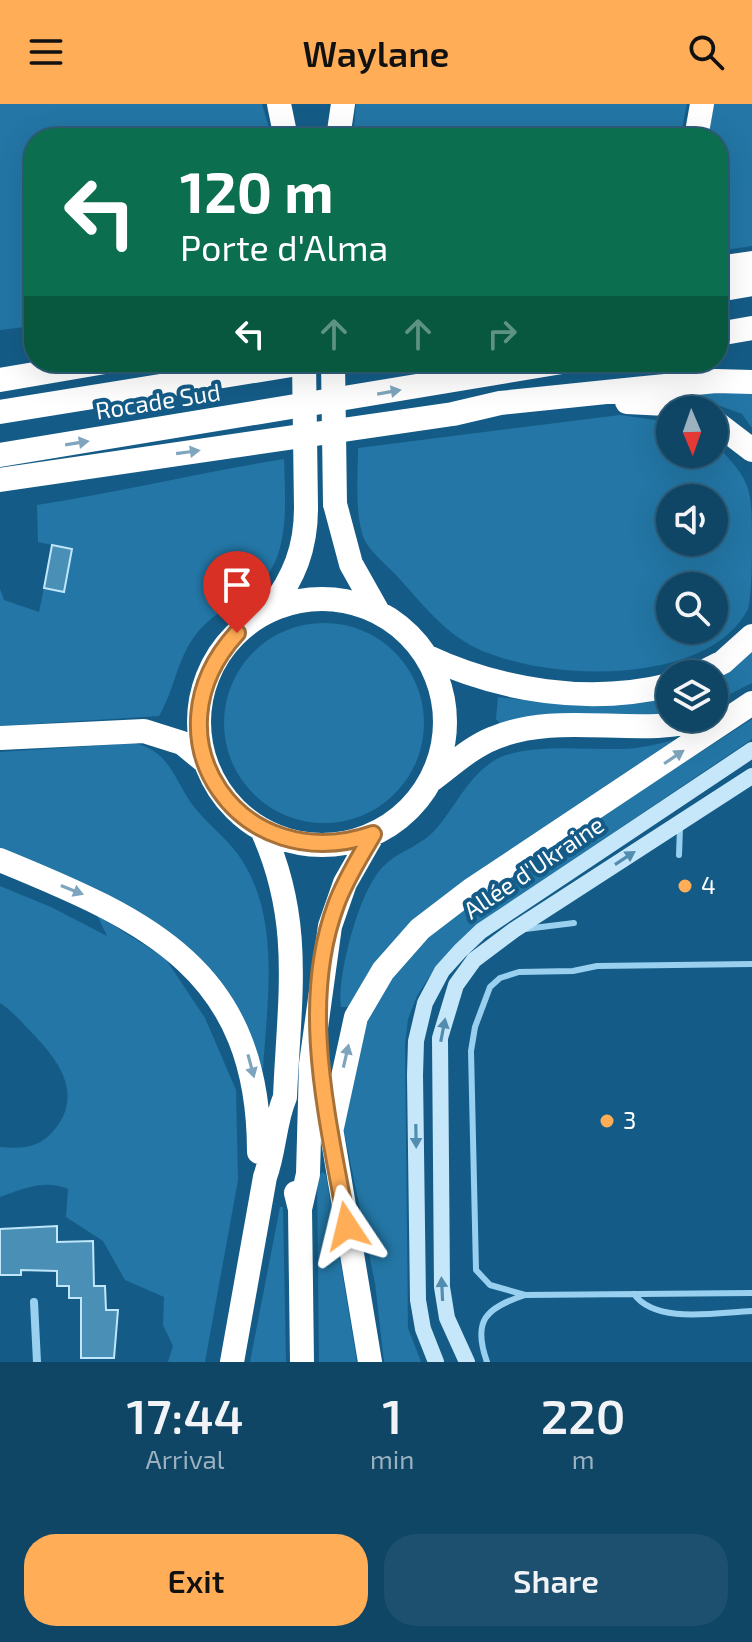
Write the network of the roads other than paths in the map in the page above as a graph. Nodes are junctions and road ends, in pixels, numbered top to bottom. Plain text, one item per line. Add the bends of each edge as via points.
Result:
1 (279, 104) edge
2 (289, 104) edge
3 (333, 104) edge
4 (343, 104) edge
5 (702, 104) edge
6 (284, 128) edge
7 (293, 128) edge
8 (335, 128) edge
9 (338, 128) edge
10 (698, 128) edge
11 (752, 263) edge
12 (728, 267) edge
13 (752, 284) edge
14 (728, 288) edge
15 (752, 328) edge
16 (728, 332) edge
17 (47, 372) edge
18 (246, 372) edge
19 (307, 372) edge
20 (333, 372) edge
21 (502, 372) edge
22 (0, 380) edge
23 (752, 382) edge
24 (656, 404) edge
25 (0, 412) edge
26 (453, 414) junction
27 (728, 432) edge
28 (752, 450) edge
29 (0, 455) edge
30 (0, 480) edge
31 (270, 610) junction
32 (378, 612) junction
33 (752, 636) edge
34 (426, 656) junction
35 (725, 660) edge
36 (656, 687) edge
37 (752, 701) edge
38 (728, 710) edge
39 (656, 728) edge
40 (0, 738) edge
41 (752, 750) edge
42 (204, 761) junction
43 (752, 776) edge
44 (431, 781) junction
45 (680, 822) junction
46 (262, 830) junction
47 (373, 834) junction
48 (679, 855) dead end
49 (0, 860) edge
50 (574, 923) dead end
51 (514, 930) junction
52 (752, 964) edge
53 (317, 1039) junction
54 (285, 1097) junction
55 (331, 1132) junction
56 (265, 1177) junction
57 (300, 1209) junction
58 (752, 1293) edge
59 (634, 1294) junction
60 (525, 1295) junction
61 (34, 1302) dead end
62 (752, 1311) edge
63 (37, 1362) edge
64 (232, 1362) edge
65 (302, 1362) edge
66 (370, 1362) edge
67 (436, 1362) edge
68 (467, 1362) edge
69 (487, 1362) edge

1 - 6 highway
2 - 7 highway
3 - 8 highway
4 - 9 highway
5 - 10 highway
11 - 12 highway
13 - 14 highway
15 - 16 highway
17 - 22 highway
18 - 25 highway, Rocade Sud
19 - 31 highway, bridge via 306,532 298,565
20 - 32 highway, bridge via 335,504 351,564
29 -> 21 highway, Rocade Sud
23 - 26 highway via 500,403
24 - 26 highway via 636,401 499,415
30 -> 26 highway
27 - 28 highway
31 - 32 highway via 324,599
31 - 42 highway via 237,633 212,664 199,702
32 - 34 highway via 405,630
33 - 35 highway
34 - 36 highway via 523,688 617,694
34 - 44 highway via 441,690 445,717 443,746
37 - 38 highway
55 -> 37 highway via 356,1017 383,971 420,929
39 - 44 highway via 519,730 481,745
40 - 42 highway via 144,731 182,743
41 -> 67 street, Allée d'Ukraine via 481,931 442,971 425,1003 415,1075 418,1300
42 - 46 highway via 233,808
43 - 45 street, Allée d'Ukraine
44 - 47 highway via 406,812
45 - 48 lane
51 -> 45 street, Allée d'Ukraine
46 - 47 highway via 305,844 351,842
46 - 54 highway via 289,911
47 - 53 highway via 332,917
49 -> 56 highway via 93,898 142,925 214,990 248,1054
50 - 51 lane
68 -> 51 street, Allée d'Ukraine via 443,1302 440,1038 456,985 474,960
52 - 60 lane via 519,972 490,987 471,1051 476,1270 490,1285
53 - 55 highway
53 - 57 highway via 311,1064 308,1174
54 - 56 highway
54 - 57 highway via 293,1116 292,1174
55 - 66 highway
56 - 64 highway
57 - 65 highway
58 - 59 lane
59 - 60 lane
59 - 62 lane via 659,1311
60 - 69 lane via 495,1306 483,1321 480,1335
61 - 63 street

